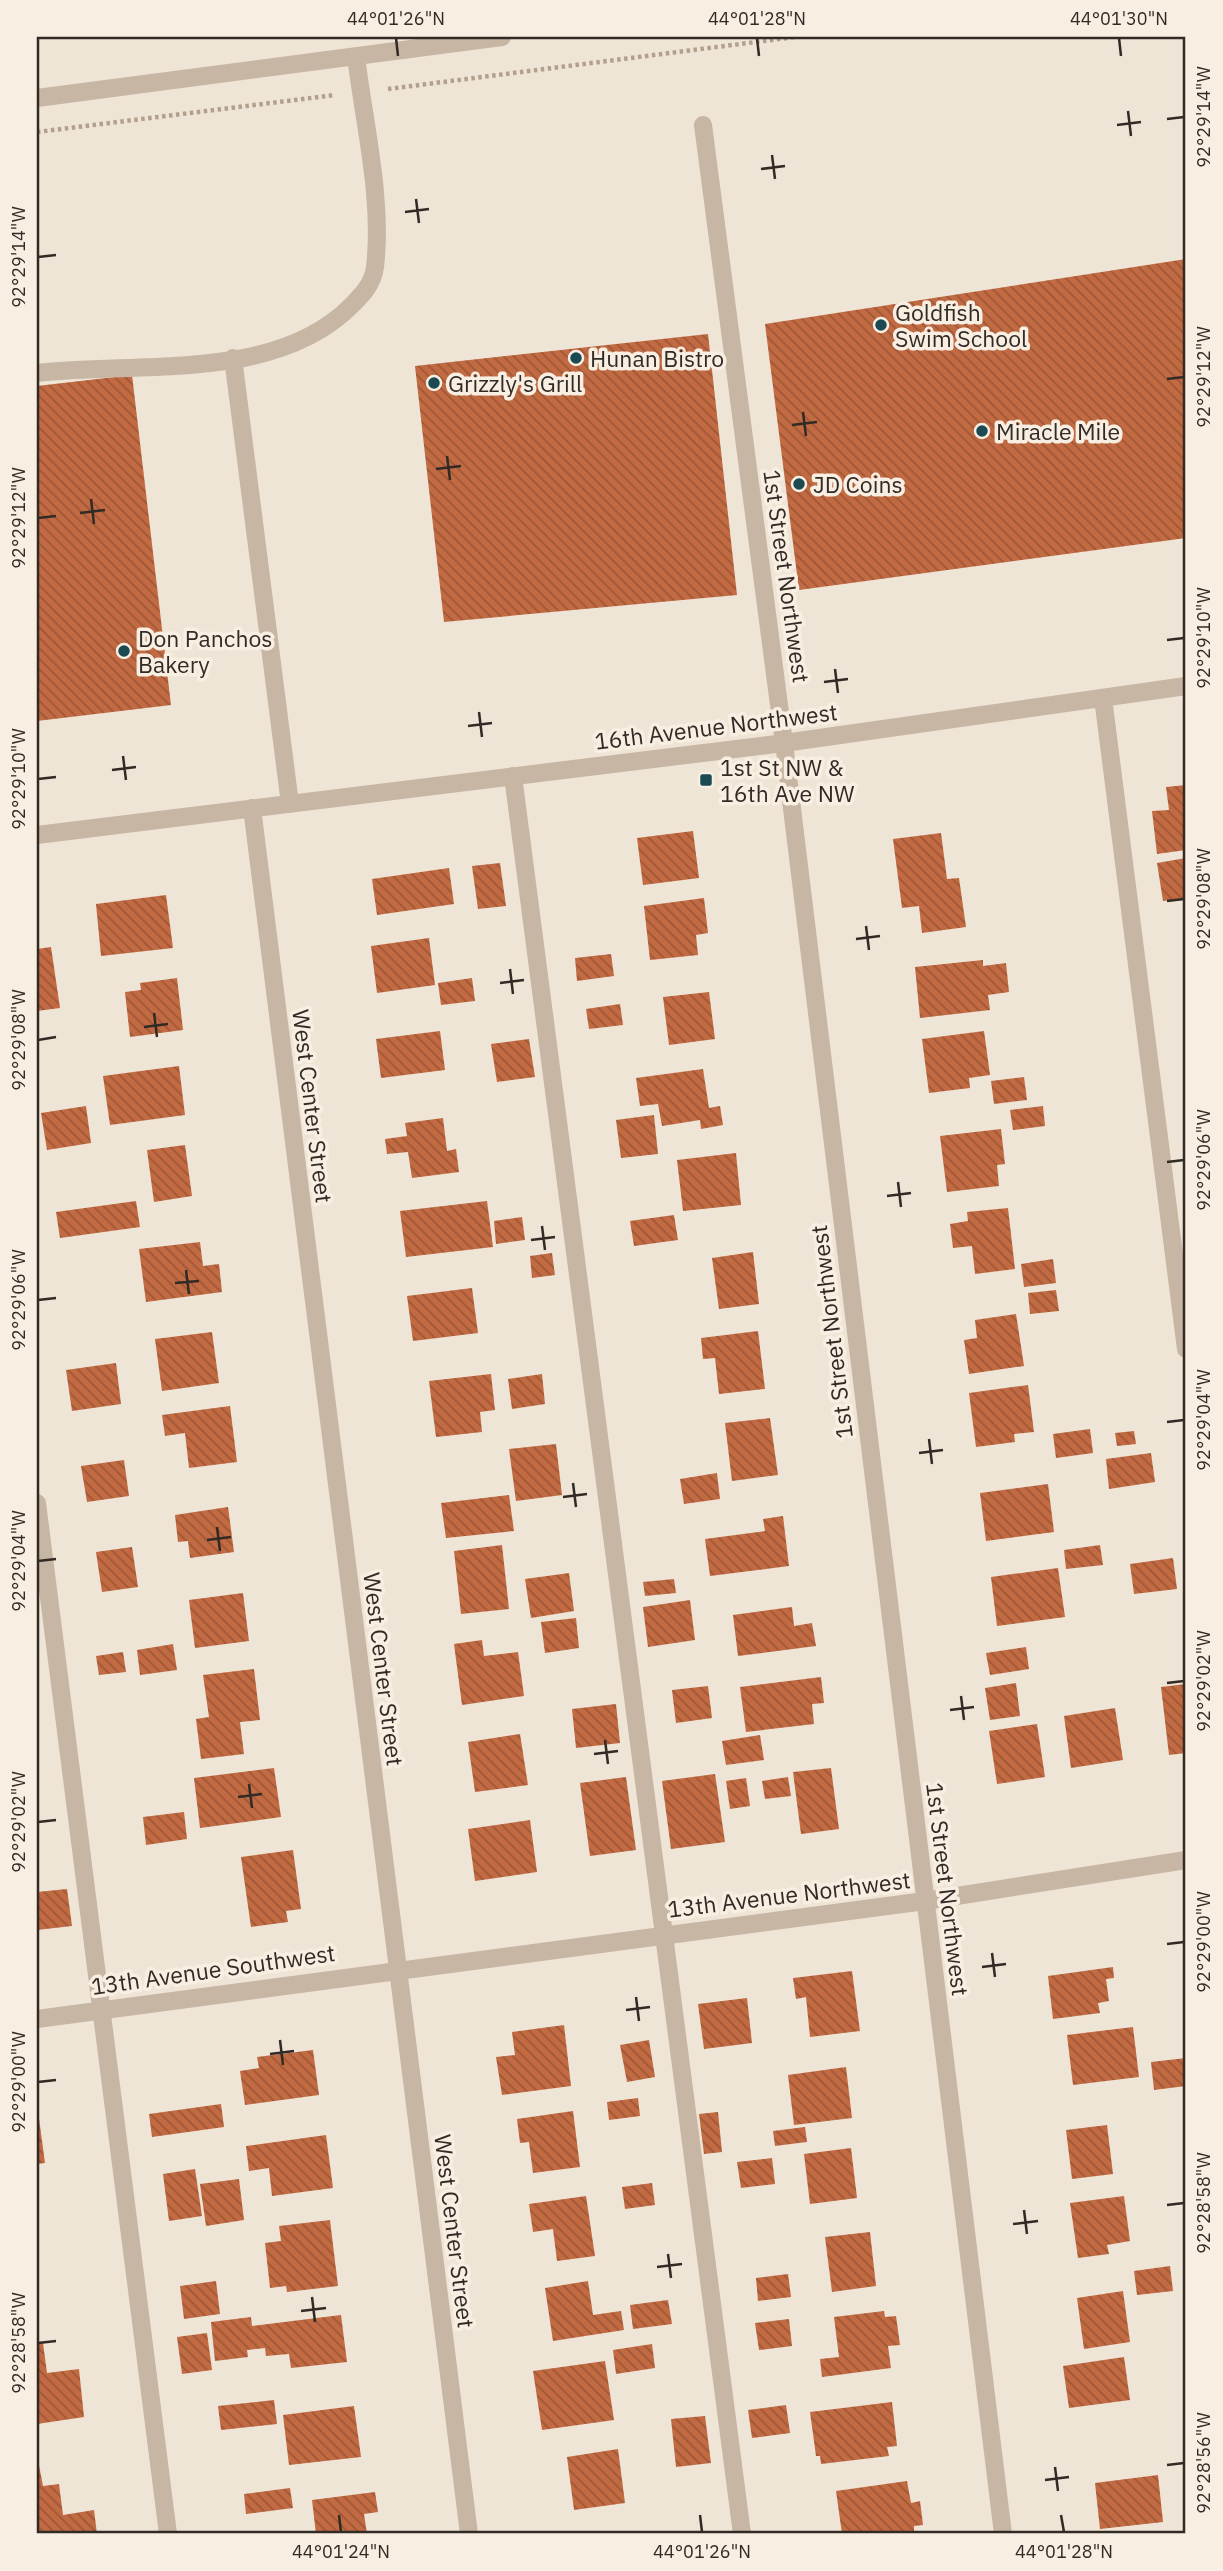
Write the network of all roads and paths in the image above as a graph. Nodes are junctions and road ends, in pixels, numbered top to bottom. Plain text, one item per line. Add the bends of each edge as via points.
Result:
1 (502, 37) edge
2 (795, 37) edge
3 (356, 56) junction
4 (360, 92) junction
5 (37, 98) edge
6 (703, 125) dead end
7 (37, 132) edge
8 (233, 358) junction
9 (37, 373) edge
10 (1186, 686) edge
11 (1103, 698) junction
12 (784, 743) junction
13 (513, 776) junction
14 (290, 804) junction
15 (252, 808) junction
16 (37, 835) edge
17 (1186, 1349) edge
18 (37, 1503) edge
19 (1186, 1860) edge
20 (925, 1901) junction
21 (665, 1934) junction
22 (397, 1969) junction
23 (102, 2009) junction
24 (37, 2019) edge
25 (168, 2534) edge
26 (469, 2534) edge
27 (742, 2534) edge
28 (1003, 2534) edge

1 - 3 street
2 - 4 path
3 - 4 street
3 - 5 street
4 - 7 path
4 - 8 street via 377,224 375,269 366,290 339,318 290,347
6 - 12 street, 1st Street Northwest
8 - 9 street via 138,370
8 - 14 street
10 - 11 street, 16th Avenue Northwest
11 - 12 street, 16th Avenue Northwest
11 - 17 street
12 - 13 street, 16th Avenue Northwest
12 - 20 street, 1st Street Northwest
13 - 14 street, 16th Avenue Northwest
13 - 21 street
14 - 15 street, 16th Avenue Northwest
15 - 16 street, 16th Avenue Northwest
15 - 22 street, West Center Street
18 - 23 street
19 - 20 street, 13th Avenue Northwest
20 - 21 street, 13th Avenue Northwest
20 - 28 street, 1st Street Northwest
21 - 22 street, 13th Avenue Northwest
21 - 27 street
22 - 23 street, 13th Avenue Southwest
22 - 26 street, West Center Street
23 - 24 street, 13th Avenue Southwest
23 - 25 street

